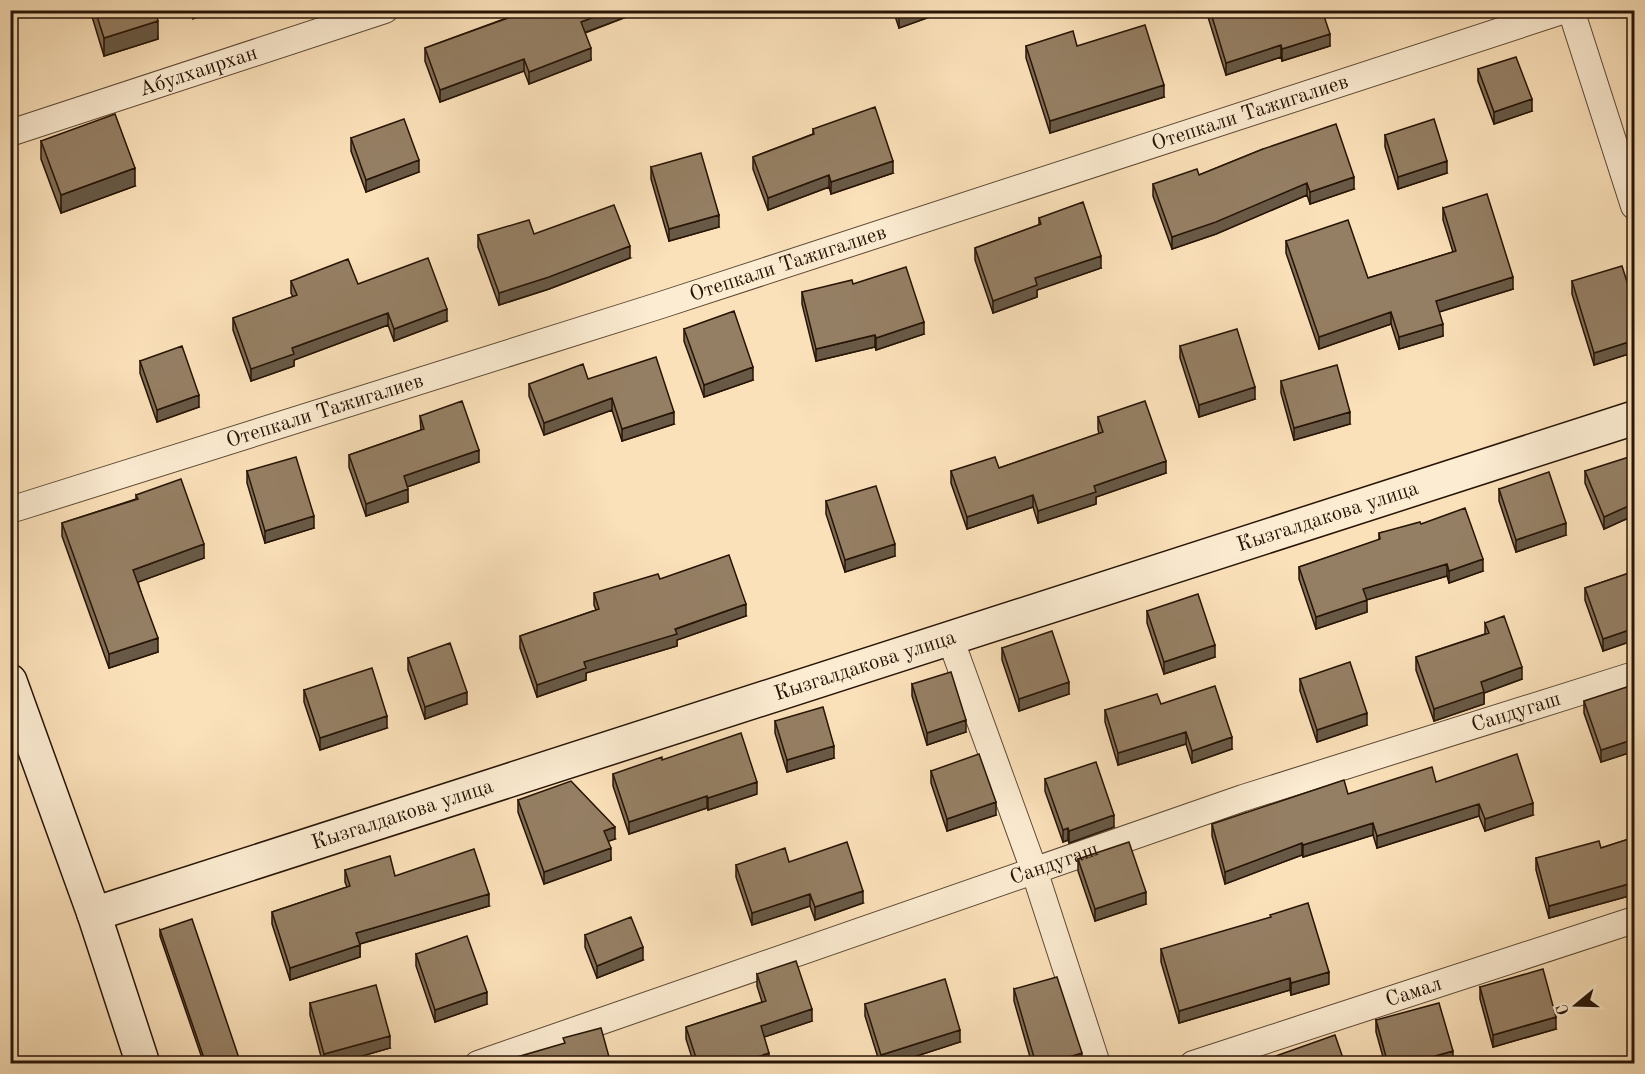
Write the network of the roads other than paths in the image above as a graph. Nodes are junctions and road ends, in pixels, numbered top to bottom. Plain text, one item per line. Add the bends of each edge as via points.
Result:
1 (385, 10) edge
2 (1565, 10) edge
3 (1571, 10) edge
4 (10, 133) edge
5 (1635, 206) edge
6 (1635, 418) edge
7 (10, 510) edge
8 (951, 638) junction
9 (1635, 675) edge
10 (10, 681) edge
11 (1034, 870) junction
12 (94, 914) junction
13 (1635, 920) edge
14 (143, 1064) edge
15 (478, 1064) edge
16 (1097, 1064) edge
17 (1193, 1064) edge

1 - 4 street, Абулхаирхан
2 - 7 street, Отепкали Тажигалиев via 669,302
3 - 5 street
6 - 8 street, Кызгалдакова улица
8 - 11 street
8 - 12 street, Кызгалдакова улица
9 - 11 street, Сандугаш via 1243,798
10 - 12 street
11 - 15 street, Сандугаш
11 - 16 street
12 - 14 street
13 - 17 street, Самал

